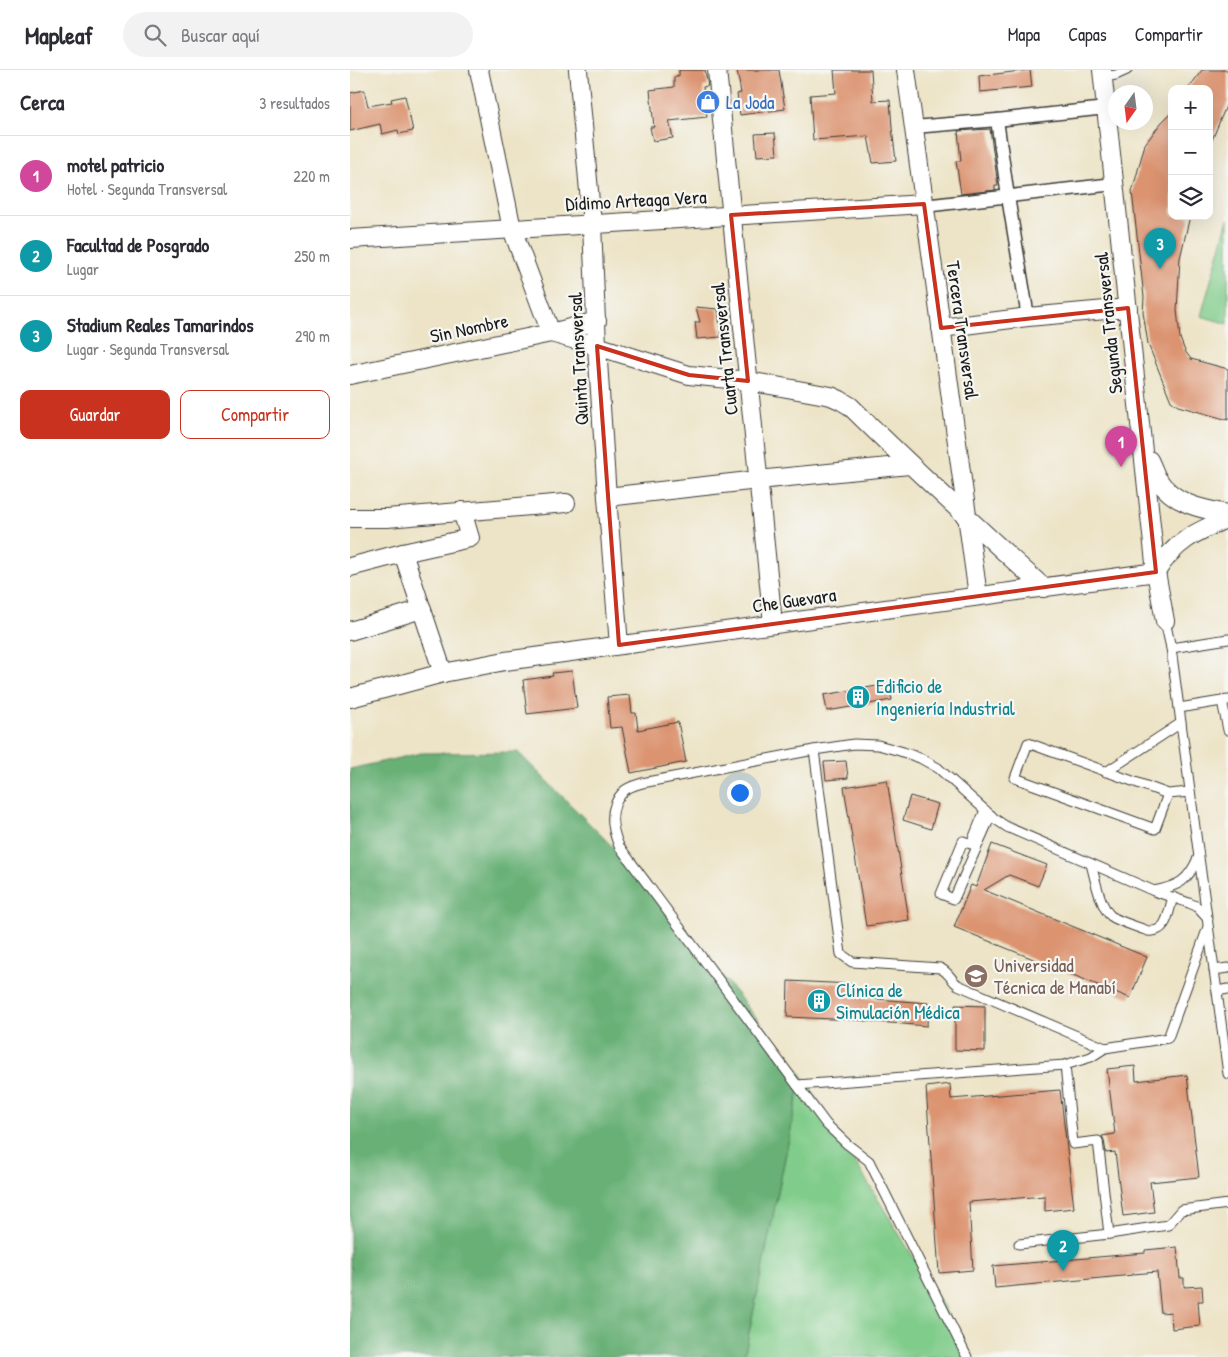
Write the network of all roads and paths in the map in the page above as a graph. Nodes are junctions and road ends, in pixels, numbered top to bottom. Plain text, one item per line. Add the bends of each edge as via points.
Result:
1 (479, 70) edge
2 (578, 70) edge
3 (717, 70) edge
4 (906, 70) edge
5 (1127, 70) edge
6 (1103, 73) edge
7 (1106, 108) junction
8 (997, 120) junction
9 (914, 127) junction
10 (1114, 184) junction
11 (1008, 197) junction
12 (924, 205) junction
13 (731, 215) junction
14 (592, 224) junction
15 (512, 229) junction
16 (350, 238) edge
17 (1128, 308) junction
18 (1028, 317) junction
19 (597, 321) junction
20 (941, 328) junction
21 (551, 333) junction
22 (597, 346) junction
23 (350, 374) edge
24 (748, 381) junction
25 (1144, 447) junction
26 (909, 465) junction
27 (758, 480) junction
28 (607, 498) junction
29 (566, 503) dead end
30 (462, 511) junction
31 (1228, 514) edge
32 (350, 518) edge
33 (1228, 518) edge
34 (967, 519) junction
35 (403, 553) junction
36 (350, 567) edge
37 (1156, 572) junction
38 (1044, 588) junction
39 (978, 596) junction
40 (422, 609) junction
41 (1165, 621) joint
42 (772, 624) junction
43 (350, 631) edge
44 (1228, 639) edge
45 (619, 645) junction
46 (1171, 648) junction
47 (442, 673) junction
48 (350, 698) edge
49 (1225, 701) edge
50 (1179, 708) junction
51 (1181, 723) junction
52 (1228, 730) edge
53 (814, 750) junction
54 (1106, 772) junction
55 (1190, 792) junction
56 (1168, 794) junction
57 (988, 813) junction
58 (1199, 856) junction
59 (1091, 864) junction
60 (1154, 891) junction
61 (1172, 897) junction
62 (1208, 923) junction
63 (1228, 968) edge
64 (1214, 970) junction
65 (1228, 989) edge
66 (1217, 991) junction
67 (1105, 1048) junction
68 (1065, 1065) junction
69 (1228, 1074) edge
70 (797, 1085) junction
71 (1228, 1204) edge
72 (1109, 1234) junction
73 (1020, 1244) dead end
74 (967, 1357) edge

1 - 15 street
2 - 14 street, Quinta Transversal
3 - 13 street, Cuarta Transversal
4 - 9 street, Tercera Transversal
5 - 6 lane via 1116,75
6 - 7 street, Segunda Transversal
7 - 8 street
7 - 10 street, Segunda Transversal
8 - 9 street
8 - 11 street
9 - 12 street, Tercera Transversal
10 - 11 street
10 - 17 street, Segunda Transversal
11 - 12 street
11 - 18 street
12 - 13 street, Dídimo Arteaga Vera
12 - 20 street, Tercera Transversal
13 - 14 street, Dídimo Arteaga Vera
13 - 24 street, Cuarta Transversal
14 - 15 street, Dídimo Arteaga Vera
14 - 19 street, Quinta Transversal
15 - 16 street, Dídimo Arteaga Vera
15 - 21 street
17 - 18 street
17 - 25 street, Segunda Transversal
18 - 20 street
19 - 21 street, Sin Nombre
19 - 22 street, Quinta Transversal
20 - 34 street, Tercera Transversal
21 - 22 street
21 - 23 street, Sin Nombre
22 - 24 street via 689,376
22 - 28 street, Quinta Transversal
24 - 26 street via 840,400
24 - 27 street, Cuarta Transversal
25 - 31 street via 1166,490 1200,509
25 - 37 street, Segunda Transversal
26 - 27 street
26 - 34 street
27 - 28 street
27 - 42 street, Cuarta Transversal
28 - 45 street, Quinta Transversal
29 - 30 street
30 - 32 street
30 - 35 street via 470,538
33 - 37 street via 1186,539
34 - 38 street
34 - 39 street, Tercera Transversal
35 - 36 street
35 - 40 street
37 - 38 street, Che Guevara
37 - 41 street
38 - 39 street, Che Guevara
39 - 42 street, Che Guevara
40 - 43 street
40 - 47 street
41 - 46 lane
42 - 45 street, Che Guevara
44 - 46 lane
45 - 47 street, Che Guevara
46 - 50 lane
47 - 48 street, Che Guevara
49 - 50 lane
49 - 52 lane
50 - 51 lane
51 - 54 lane
51 - 55 lane
53 - 57 lane via 854,744 878,745 920,758 938,768
53 - 67 lane via 841,954 852,962 940,968 947,971 958,985
53 - 70 lane via 642,782 625,790 616,803 612,818 619,846
54 - 56 lane
54 - 56 lane via 1028,743 1015,778 1155,829
55 - 56 lane
55 - 58 lane
57 - 57 lane via 954,899 941,894 963,841 971,844
57 - 59 lane via 1007,827
58 - 60 lane via 1188,877 1167,889
58 - 62 lane
59 - 60 lane
59 - 61 lane via 1103,904 1112,917 1155,932 1164,925
60 - 61 lane
61 - 62 lane via 1196,906
62 - 64 lane
62 - 67 lane via 1168,1038
63 - 64 lane
64 - 66 lane
65 - 66 lane
66 - 69 lane
67 - 68 lane via 1091,1057
68 - 70 lane
68 - 72 lane via 1072,1144 1098,1141
70 - 74 lane via 826,1124 869,1161
71 - 72 lane via 1181,1210 1168,1225
72 - 73 lane

